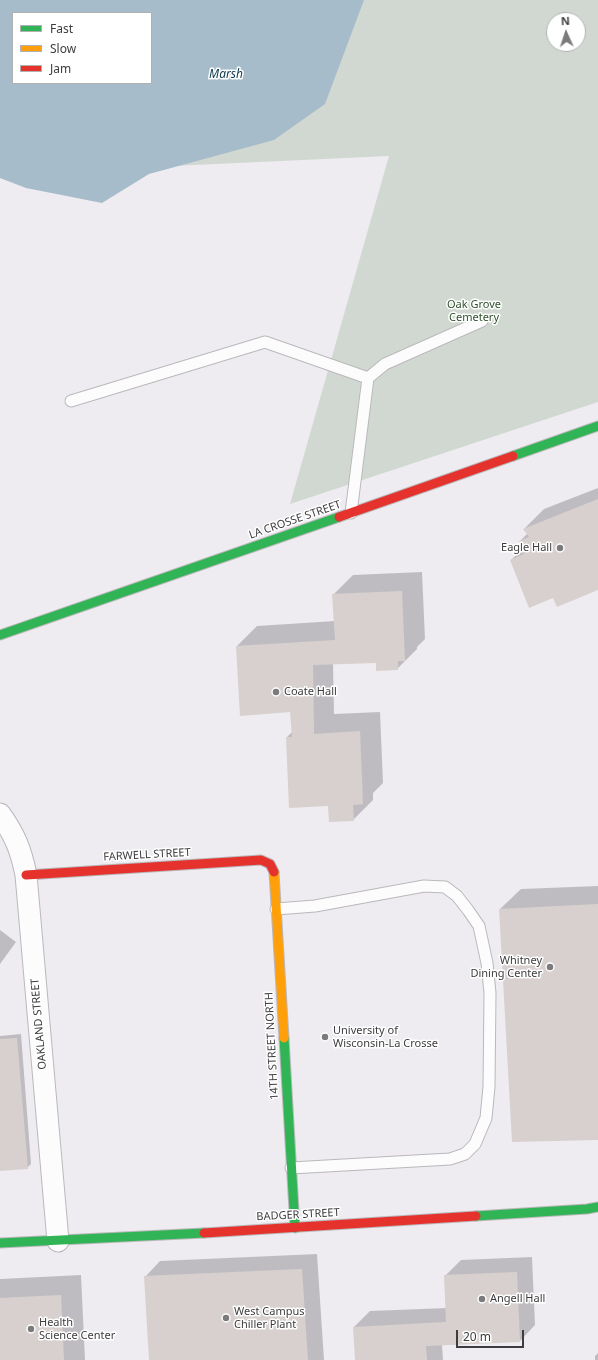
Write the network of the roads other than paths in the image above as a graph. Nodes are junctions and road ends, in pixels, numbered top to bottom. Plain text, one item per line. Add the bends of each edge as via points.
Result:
1 (482, 321) dead end
2 (368, 378) junction
3 (71, 401) dead end
4 (598, 426) edge
5 (351, 513) junction
6 (0, 635) edge
7 (0, 814) edge
8 (270, 864) joint
9 (26, 875) junction
10 (276, 909) junction
11 (291, 1168) junction
12 (598, 1207) edge
13 (295, 1228) junction
14 (58, 1241) junction
15 (0, 1243) edge

1 - 2 lane via 385,364
2 - 3 lane via 265,342
2 - 5 lane
4 - 5 street, LA CROSSE STREET
5 - 6 street, LA CROSSE STREET
7 - 9 street, OAKLAND STREET via 17,842
8 - 9 street, FARWELL STREET via 262,860
8 - 10 street, 14TH STREET NORTH via 274,873
9 - 14 street, OAKLAND STREET
10 - 11 street, 14TH STREET NORTH
10 - 11 lane via 315,906 424,886 445,887 457,896 479,926 490,993 490,1072 486,1118 475,1144 465,1154 450,1159
11 - 13 street, 14TH STREET NORTH
12 - 13 street, BADGER STREET
13 - 14 street, BADGER STREET
14 - 15 street, BADGER STREET

